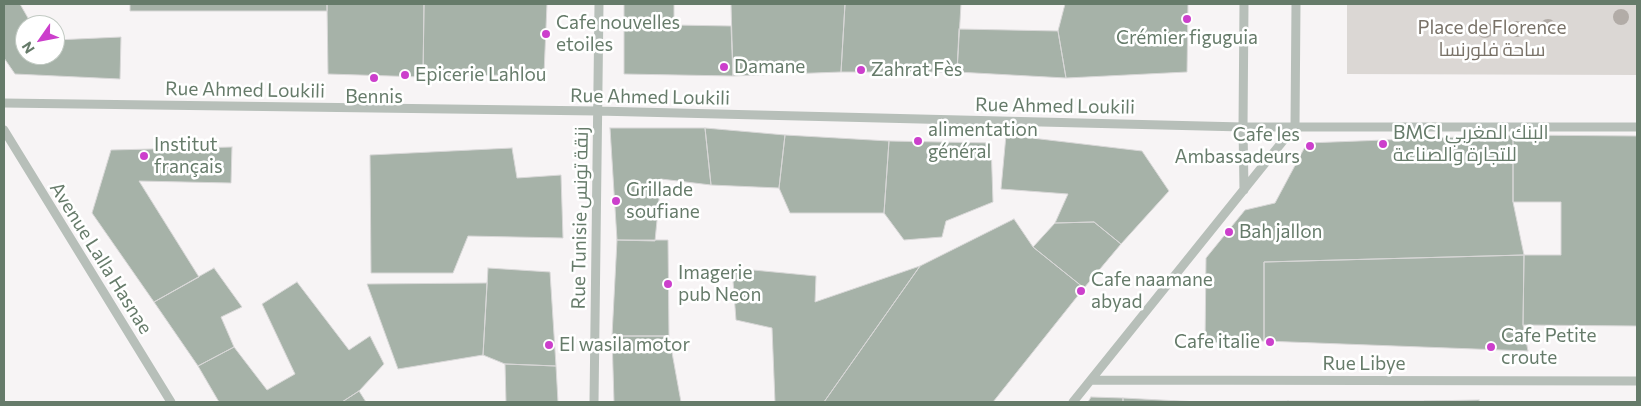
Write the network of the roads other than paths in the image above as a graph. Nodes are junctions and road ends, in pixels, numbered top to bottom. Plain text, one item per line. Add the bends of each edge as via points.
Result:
1 (599, 4) edge
2 (1244, 4) edge
3 (1296, 4) edge
4 (4, 103) edge
5 (597, 111) junction
6 (1295, 126) junction
7 (1243, 127) junction
8 (1637, 127) edge
9 (4, 130) edge
10 (1244, 190) junction
11 (1091, 380) junction
12 (1637, 381) edge
13 (171, 402) edge
14 (594, 402) edge
15 (1073, 402) edge

1 - 5 street, Rue Tunisie زنقة تونس
2 - 7 street
3 - 6 street
4 - 5 street, Rue Ahmed Loukili
5 - 7 street, Rue Ahmed Loukili
5 - 14 street, Rue Tunisie زنقة تونس
6 - 7 street, Rue Ahmed Loukili
6 - 8 street, Rue Ahmed Loukili
6 - 10 street
7 - 10 street
9 - 13 street, Avenue Lalla Hasnae
10 - 11 street
11 - 12 street, Rue Libye
11 - 15 street

